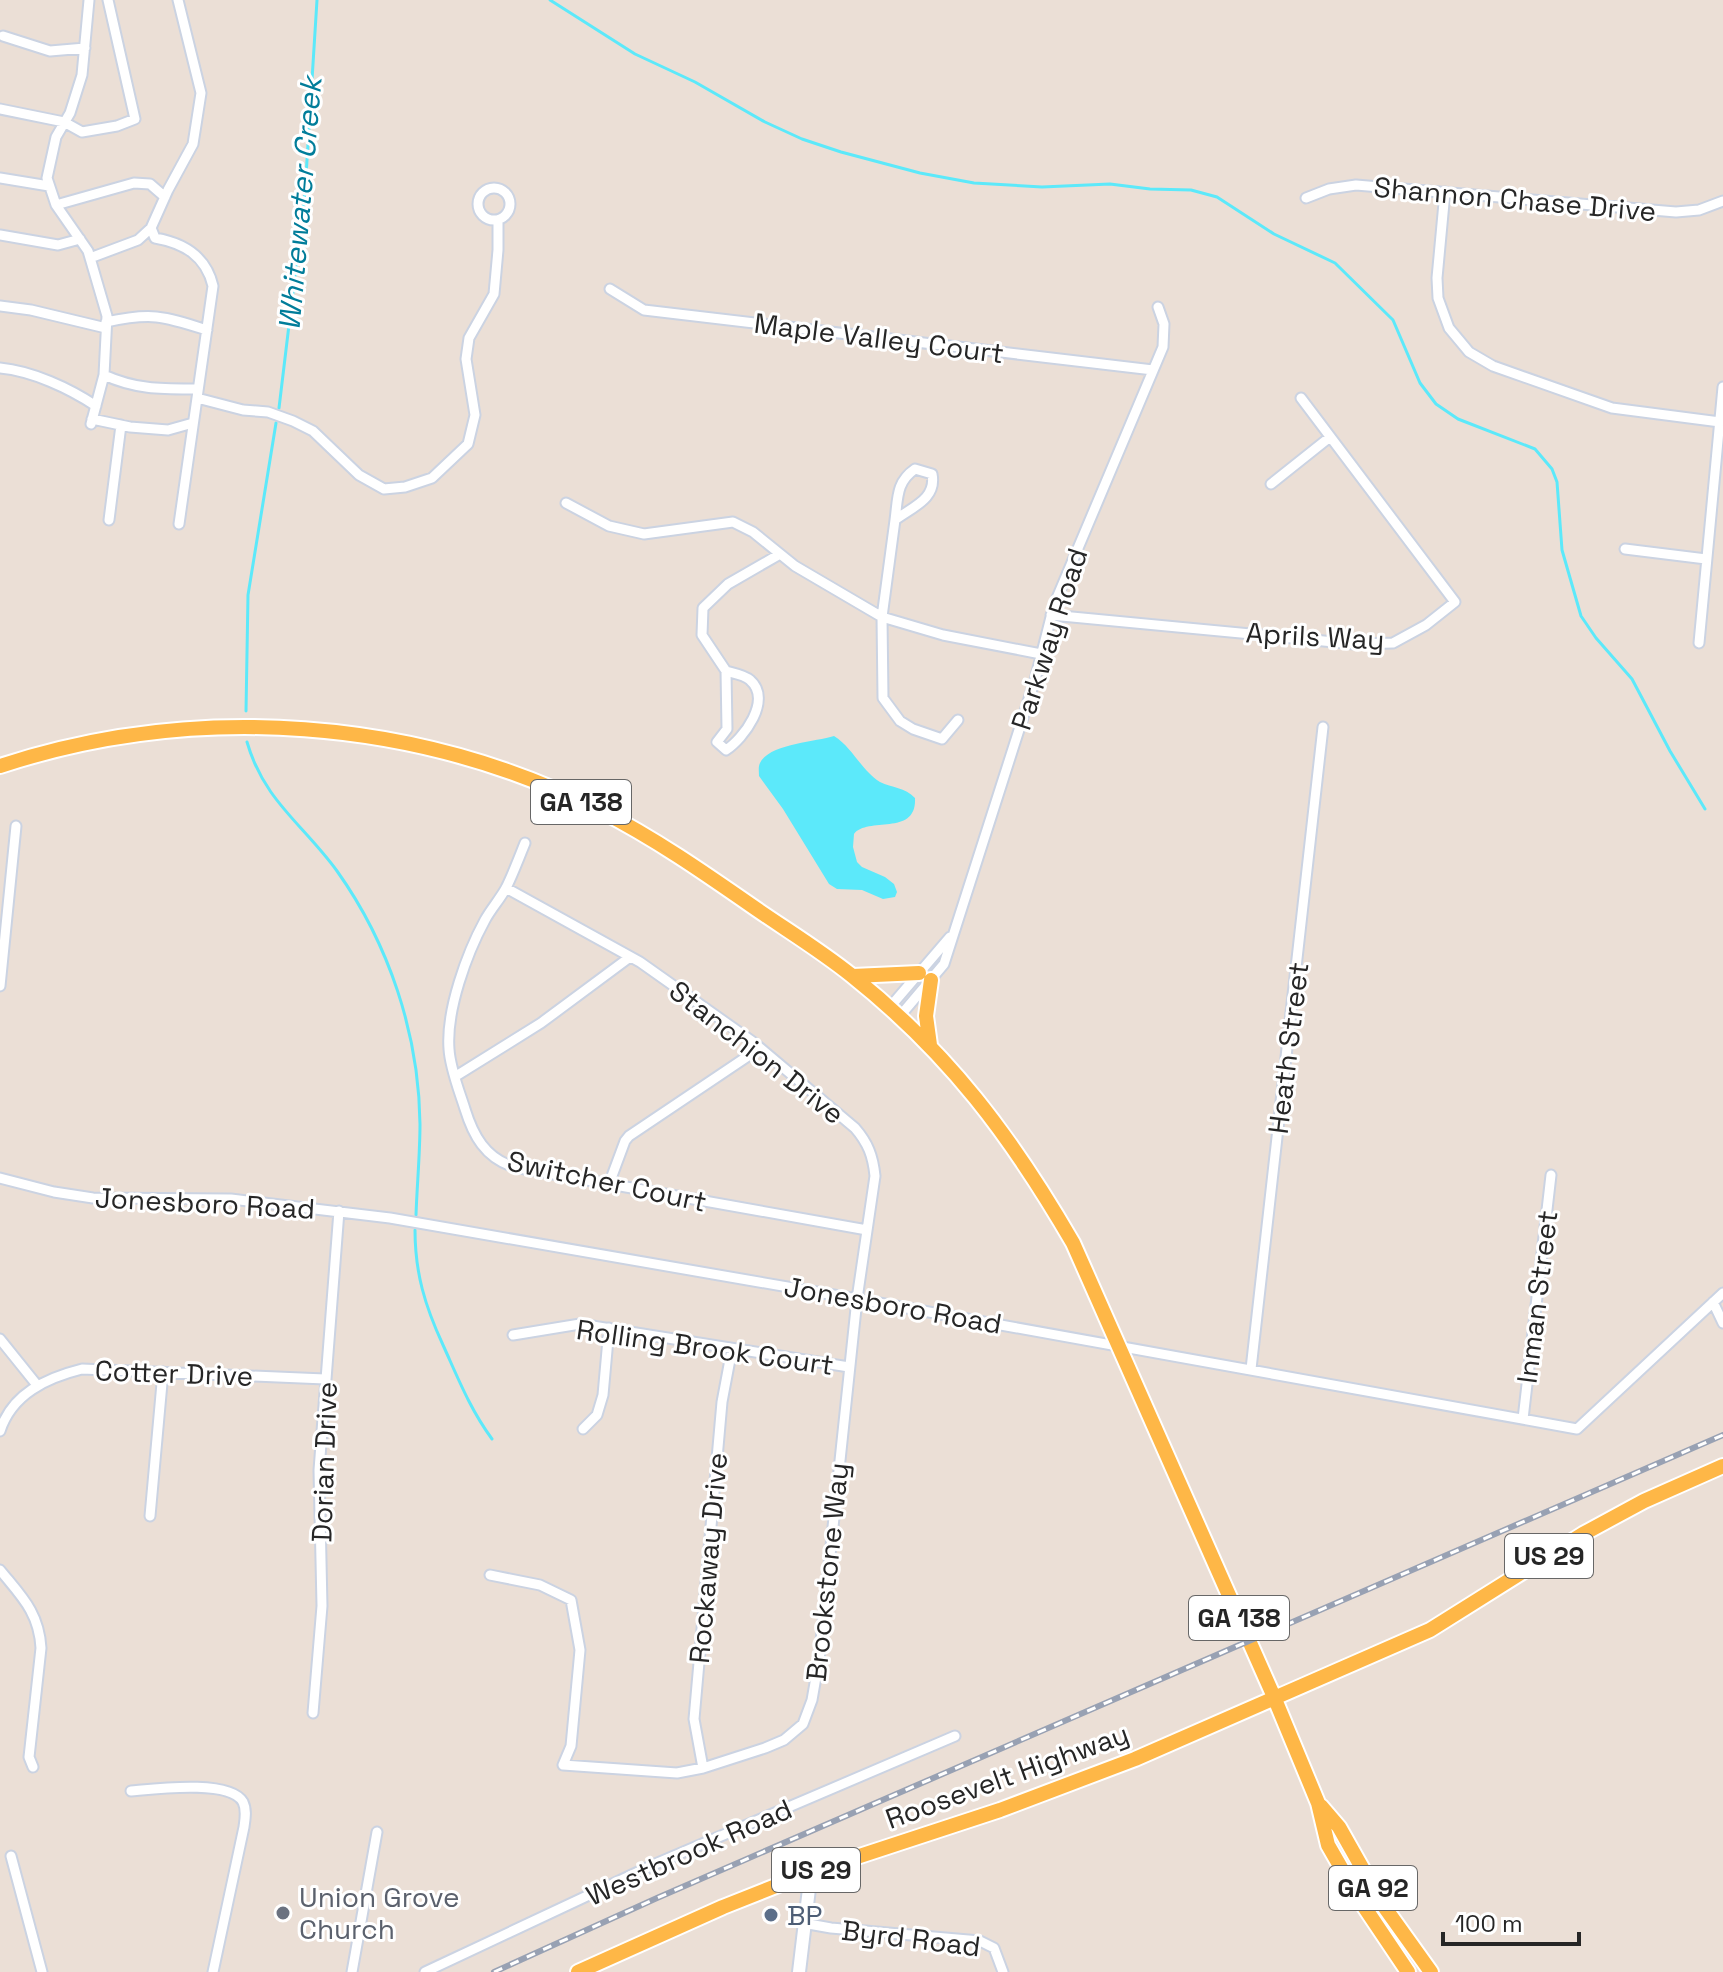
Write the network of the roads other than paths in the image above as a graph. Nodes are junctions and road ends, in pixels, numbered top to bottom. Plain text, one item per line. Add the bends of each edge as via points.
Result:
1 (89, 0) edge
2 (108, 0) edge
3 (178, 0) edge
4 (3, 36) dead end
5 (85, 48) junction
6 (0, 109) edge
7 (64, 122) junction
8 (0, 178) edge
9 (49, 186) junction
10 (1445, 192) junction
11 (165, 197) junction
12 (1306, 198) dead end
13 (1722, 202) edge
14 (56, 205) junction
15 (1723, 214) edge
16 (498, 220) dead end
17 (151, 228) junction
18 (0, 235) edge
19 (80, 239) junction
20 (90, 258) junction
21 (610, 289) dead end
22 (0, 306) edge
23 (1158, 307) dead end
24 (106, 325) junction
25 (207, 330) junction
26 (0, 368) edge
27 (1153, 370) junction
28 (104, 375) junction
29 (1723, 387) edge
30 (198, 393) junction
31 (1301, 398) dead end
32 (96, 406) junction
33 (1720, 422) junction
34 (193, 423) junction
35 (121, 425) junction
36 (1330, 437) junction
37 (1271, 484) dead end
38 (566, 503) dead end
39 (109, 520) dead end
40 (895, 520) junction
41 (179, 524) dead end
42 (1625, 549) dead end
43 (780, 554) junction
44 (1706, 559) junction
45 (1051, 615) junction
46 (882, 617) junction
47 (1699, 643) dead end
48 (1041, 654) junction
49 (726, 671) junction
50 (958, 720) dead end
51 (1323, 727) dead end
52 (0, 766) edge
53 (16, 826) dead end
54 (525, 843) dead end
55 (506, 888) junction
56 (630, 957) junction
57 (853, 976) junction
58 (925, 976) junction
59 (0, 986) edge
60 (895, 1012) junction
61 (930, 1045) junction
62 (760, 1048) junction
63 (456, 1076) junction
64 (1551, 1175) dead end
65 (0, 1178) edge
66 (609, 1184) junction
67 (339, 1211) junction
68 (867, 1230) junction
69 (1723, 1293) edge
70 (857, 1299) junction
71 (1713, 1302) junction
72 (1723, 1323) edge
73 (609, 1328) junction
74 (513, 1335) dead end
75 (0, 1339) edge
76 (1118, 1345) junction
77 (732, 1349) junction
78 (849, 1367) junction
79 (1251, 1369) junction
80 (163, 1372) junction
81 (325, 1379) junction
82 (37, 1385) junction
83 (1523, 1419) junction
84 (583, 1429) dead end
85 (0, 1431) edge
86 (1723, 1466) edge
87 (150, 1516) dead end
88 (0, 1570) edge
89 (490, 1575) dead end
90 (1274, 1697) junction
91 (313, 1713) dead end
92 (955, 1736) dead end
93 (33, 1767) dead end
94 (703, 1768) junction
95 (131, 1791) dead end
96 (1318, 1803) junction
97 (377, 1832) dead end
98 (11, 1856) dead end
99 (811, 1872) junction
100 (803, 1923) junction
101 (42, 1972) edge
102 (213, 1972) edge
103 (352, 1972) edge
104 (425, 1972) edge
105 (578, 1972) edge
106 (799, 1972) edge
107 (1003, 1972) edge
108 (1011, 1972) edge
109 (1408, 1972) edge
110 (1431, 1972) edge

1 - 5 street
2 - 7 street via 135,119 82,132
3 - 11 street via 201,93 193,144
4 - 5 street via 50,51
5 - 7 street via 82,75
6 - 7 street
7 - 9 street via 56,137
8 - 9 street
9 - 14 street
10 - 12 street, Shannon Chase Drive via 1356,185
10 - 13 street, Shannon Chase Drive via 1676,212
10 - 33 street via 1438,298 1449,328 1469,352 1493,366 1612,408
11 - 14 street via 150,184 134,183
11 - 17 street
13 - 15 street
14 - 19 street
16 - 30 street via 494,294 469,338 466,359 475,415 468,444 432,478 384,489 359,475 313,431
17 - 20 street via 138,240
17 - 25 street via 155,238 176,241 196,254 210,273
18 - 19 street via 58,245
19 - 20 street
20 - 24 street
21 - 27 street, Maple Valley Court via 644,310
22 - 24 street
23 - 27 street, Parkway Road via 1165,337
24 - 25 street via 138,315
24 - 28 street
25 - 30 street
26 - 32 street via 14,369
27 - 45 street, Parkway Road
28 - 30 street via 126,385
28 - 32 street
29 - 33 street
30 - 34 street
31 - 36 street, Aprils Way
32 - 35 street via 91,422
33 - 44 street
34 - 35 street via 168,430
34 - 41 street
35 - 39 street
36 - 37 street
36 - 45 street, Aprils Way via 1455,602 1426,625 1393,643 1355,644
38 - 43 street via 609,526 644,534 733,522
40 - 40 street via 904,476 915,469 932,474 928,498
40 - 46 street
42 - 44 street
43 - 46 street
43 - 49 street via 728,584 703,608 702,635
44 - 47 street
45 - 48 street, Parkway Road
46 - 48 street
46 - 50 street via 883,698 900,721 942,739
48 - 58 street, Parkway Road via 955,932
49 - 49 street via 727,729 717,742 726,750 758,707 750,679
51 - 79 street, Heath Street
52 - 57 main road, GA 138 via 64,747 196,728 307,729 430,748 535,781 635,829
53 - 59 street
54 - 55 street, Switcher Court
55 - 56 street, Stanchion Drive
55 - 63 street, Switcher Court via 486,919 463,974 450,1031
56 - 62 street, Stanchion Drive
56 - 63 street via 541,1023
57 - 58 main road
57 - 60 main road, GA 138
58 - 60 street, Parkway Road
58 - 61 main road
60 - 61 main road, GA 138
61 - 76 main road, GA 138 via 987,1110 1037,1180 1073,1243
62 - 66 street via 629,1136
62 - 68 street, Stanchion Drive via 865,1140 875,1176
63 - 66 street, Switcher Court via 472,1131 495,1158 514,1167
64 - 83 street, Inman Street
65 - 67 street, Jonesboro Road via 93,1198 231,1199
66 - 68 street, Switcher Court
67 - 70 street, Jonesboro Road
67 - 81 street, Dorian Drive
68 - 70 street, Stanchion Drive
69 - 71 street
70 - 76 street, Jonesboro Road
70 - 78 street, Brookstone Way
71 - 72 street
71 - 83 street, Jonesboro Road via 1577,1429
73 - 74 street, Rolling Brook Court via 580,1324
73 - 77 street, Rolling Brook Court
73 - 84 street via 603,1395 597,1415
75 - 82 street
76 - 79 street, Jonesboro Road
76 - 90 main road, GA 138
77 - 78 street, Rolling Brook Court
77 - 94 street, Rockaway Drive via 722,1402 694,1719
78 - 94 street, Brookstone Way via 819,1660 808,1712 803,1724 784,1740
79 - 83 street, Jonesboro Road
80 - 81 street, Cotter Drive
80 - 82 street, Cotter Drive via 82,1369
80 - 87 street
81 - 91 street, Dorian Drive via 319,1470 322,1606
82 - 85 street, Cotter Drive via 8,1413
86 - 90 main road, US 29 via 1583,1534 1430,1630
88 - 93 street via 30,1606 40,1630 29,1757
89 - 94 street, Brookstone Way via 540,1585 571,1600 580,1650 571,1746 563,1765 677,1773
90 - 96 main road, GA 92
90 - 99 main road, Roosevelt Highway / US 29 via 1061,1788
92 - 104 street, Westbrook Road via 653,1865
95 - 102 street via 195,1787 232,1793 243,1802 244,1827
96 - 109 main road, GA 92 via 1328,1845
96 - 110 main road, GA 92 via 1339,1827 1383,1905
97 - 103 street
98 - 101 street
99 - 100 street
99 - 105 main road, Roosevelt Highway / US 29
100 - 106 street
100 - 107 street, Byrd Road via 980,1941 994,1948
107 - 108 street

